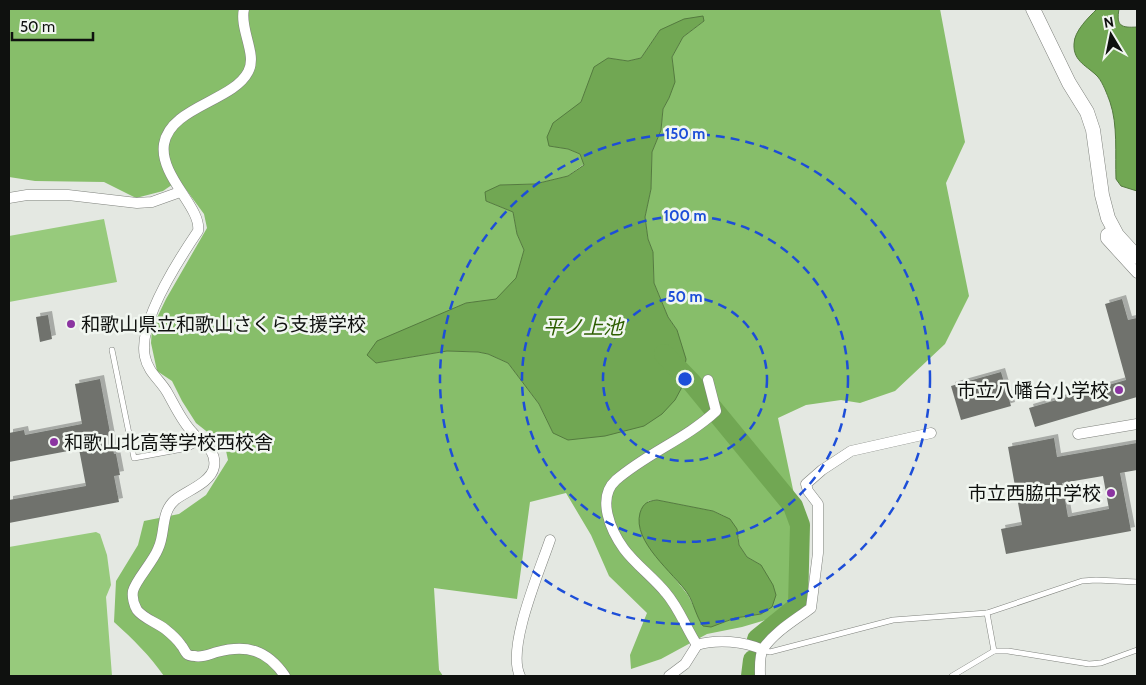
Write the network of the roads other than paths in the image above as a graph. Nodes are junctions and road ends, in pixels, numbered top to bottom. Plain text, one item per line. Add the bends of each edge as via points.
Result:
1 (244, 9) edge
2 (1033, 9) edge
3 (180, 192) junction
4 (9, 198) edge
5 (1114, 229) junction
6 (1137, 257) edge
7 (1137, 273) edge
8 (112, 350) dead end
9 (708, 380) dead end
10 (1137, 424) edge
11 (931, 433) dead end
12 (1078, 434) dead end
13 (202, 441) junction
14 (550, 540) dead end
15 (1137, 582) edge
16 (987, 613) junction
17 (698, 645) junction
18 (763, 650) junction
19 (1137, 650) edge
20 (994, 651) junction
21 (285, 676) edge
22 (520, 676) edge
23 (669, 676) edge
24 (760, 676) edge
25 (952, 676) edge

1 - 3 street via 242,18 251,65 248,72 237,85 185,115 167,133 164,158
2 - 5 main road via 1068,83 1087,112 1093,130 1102,195
3 - 4 street via 144,203 68,195
3 - 13 street via 196,215 198,231 173,269 145,330 143,346 148,368 192,432
5 - 6 main road
5 - 7 street via 1106,234 1106,239
8 - 13 lane via 134,458 188,448
9 - 17 street via 716,411 701,425 631,468 610,486 606,500 610,524 624,549 668,594
10 - 12 street
11 - 18 street via 851,451 806,484 818,504 818,553 810,608 778,633
13 - 21 street via 212,450 214,470 206,480 174,501 165,513 160,547 133,590 136,608 144,617 165,629 187,654 197,657 245,648 260,652
14 - 22 street via 522,624 516,654
15 - 16 lane via 1082,581
16 - 18 lane via 893,620 770,652
16 - 20 lane
17 - 18 street via 718,642
17 - 23 street via 685,664
18 - 24 street
19 - 20 lane via 1089,664
20 - 25 lane

